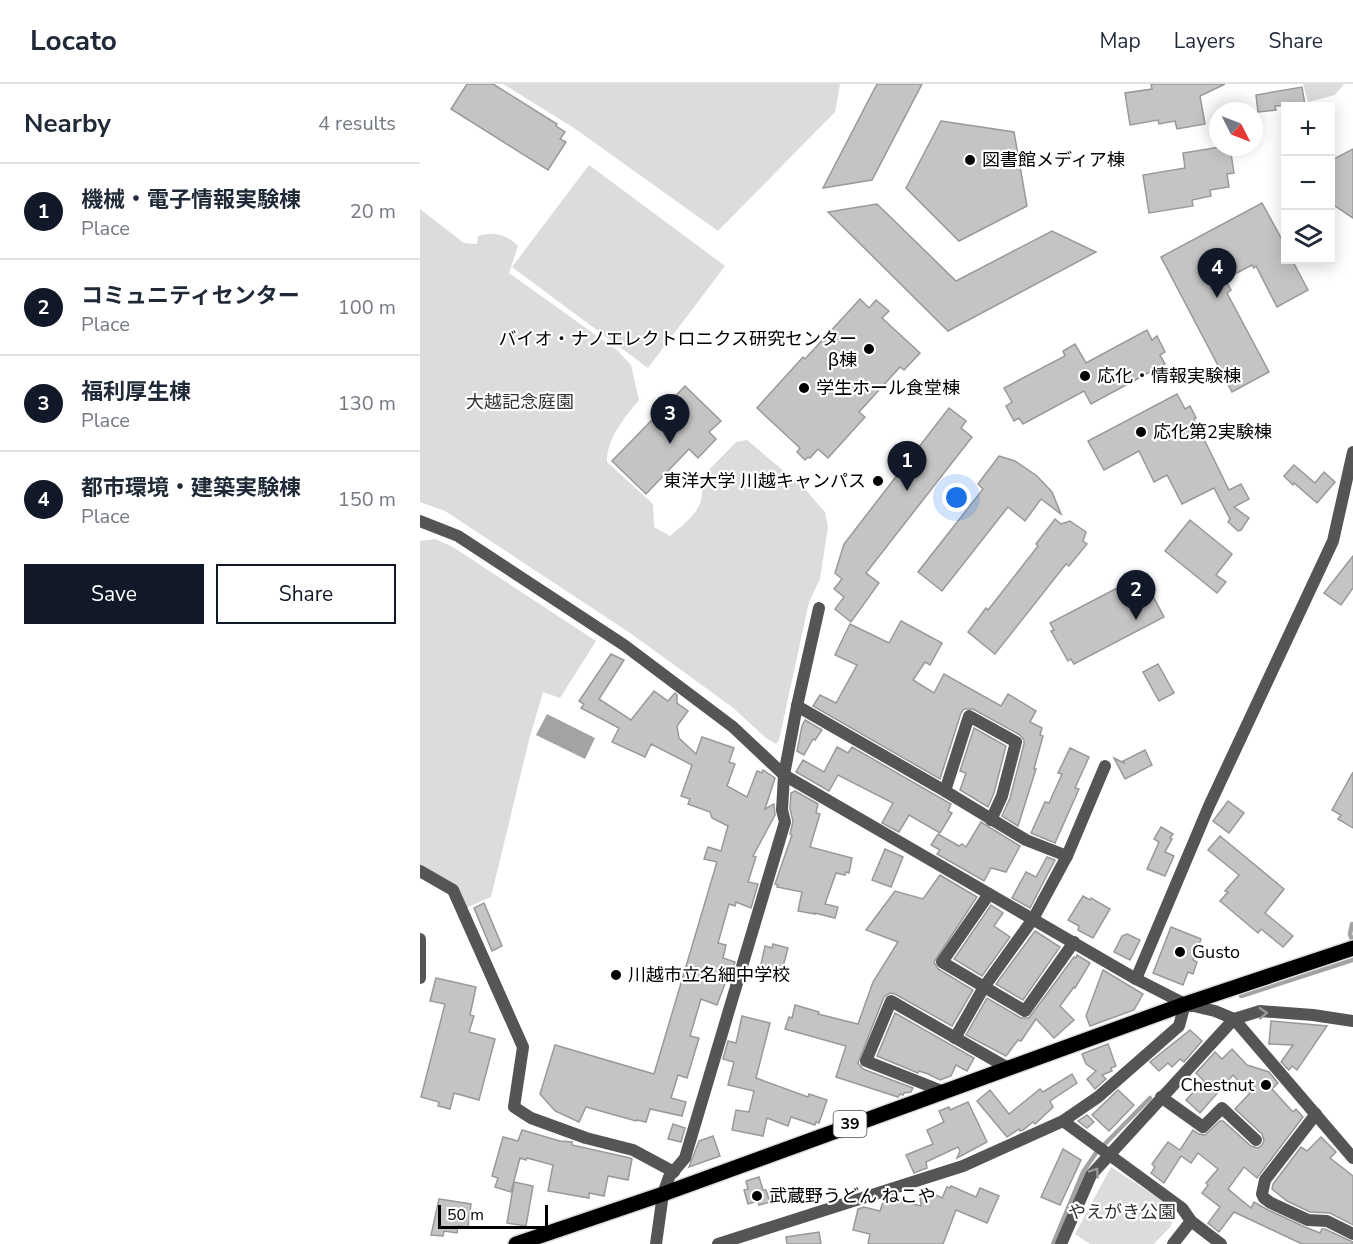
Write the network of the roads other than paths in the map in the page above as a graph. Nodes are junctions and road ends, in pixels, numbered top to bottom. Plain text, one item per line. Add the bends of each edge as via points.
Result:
1 (1353, 452) edge
2 (420, 521) edge
3 (819, 608) dead end
4 (797, 706) junction
5 (1105, 766) dead end
6 (784, 775) junction
7 (945, 791) junction
8 (991, 820) junction
9 (1067, 856) junction
10 (420, 871) edge
11 (989, 894) junction
12 (1033, 919) junction
13 (420, 939) edge
14 (1074, 942) junction
15 (1353, 948) edge
16 (420, 978) edge
17 (1136, 979) junction
18 (984, 987) junction
19 (1185, 1004) junction
20 (1234, 1019) junction
21 (1353, 1022) edge
22 (955, 1038) junction
23 (1008, 1068) junction
24 (942, 1091) junction
25 (1161, 1097) junction
26 (1316, 1114) junction
27 (1063, 1121) junction
28 (1256, 1140) dead end
29 (1104, 1150) junction
30 (1353, 1158) edge
31 (674, 1172) junction
32 (663, 1194) junction
33 (1191, 1221) junction
34 (1353, 1234) edge
35 (516, 1244) edge
36 (656, 1244) edge
37 (719, 1244) edge
38 (1061, 1244) edge
39 (1173, 1244) edge
40 (1221, 1244) edge

1 - 17 street via 1333,541 1209,806
2 - 6 street via 458,536 624,645 733,727
3 - 4 street
4 - 6 street
4 - 7 street
5 - 9 street
6 - 11 street
6 - 31 street via 785,822 685,1158
7 - 8 street
7 - 8 street via 969,716 1016,742 1002,796
8 - 9 street via 1026,840
9 - 12 street
10 - 31 street via 453,890 522,1047 514,1107 531,1118 586,1138 633,1150
11 - 12 street
11 - 18 street via 942,962
12 - 14 street
12 - 18 street
13 - 16 street
14 - 17 street
14 - 18 street via 1025,1011
15 - 19 main road, 39
17 - 19 street
18 - 22 street
19 - 20 street
19 - 23 main road, 39
19 - 27 street via 1179,1026 1098,1097
20 -> 21 street via 1260,1011
20 - 25 street
20 - 26 street
22 - 23 street
22 - 24 street via 891,1000 866,1061
23 - 24 main road, 39
24 - 32 main road, 39
25 - 28 street via 1203,1127 1222,1108
25 - 29 street
26 - 30 street
26 - 34 street via 1265,1180 1262,1194 1271,1203 1308,1220 1327,1221
27 - 29 street
27 - 37 street via 963,1166
29 - 33 street via 1182,1208
38 -> 29 street
31 - 32 street
32 - 35 main road, 39
32 - 36 street
33 - 39 street
33 - 40 street

